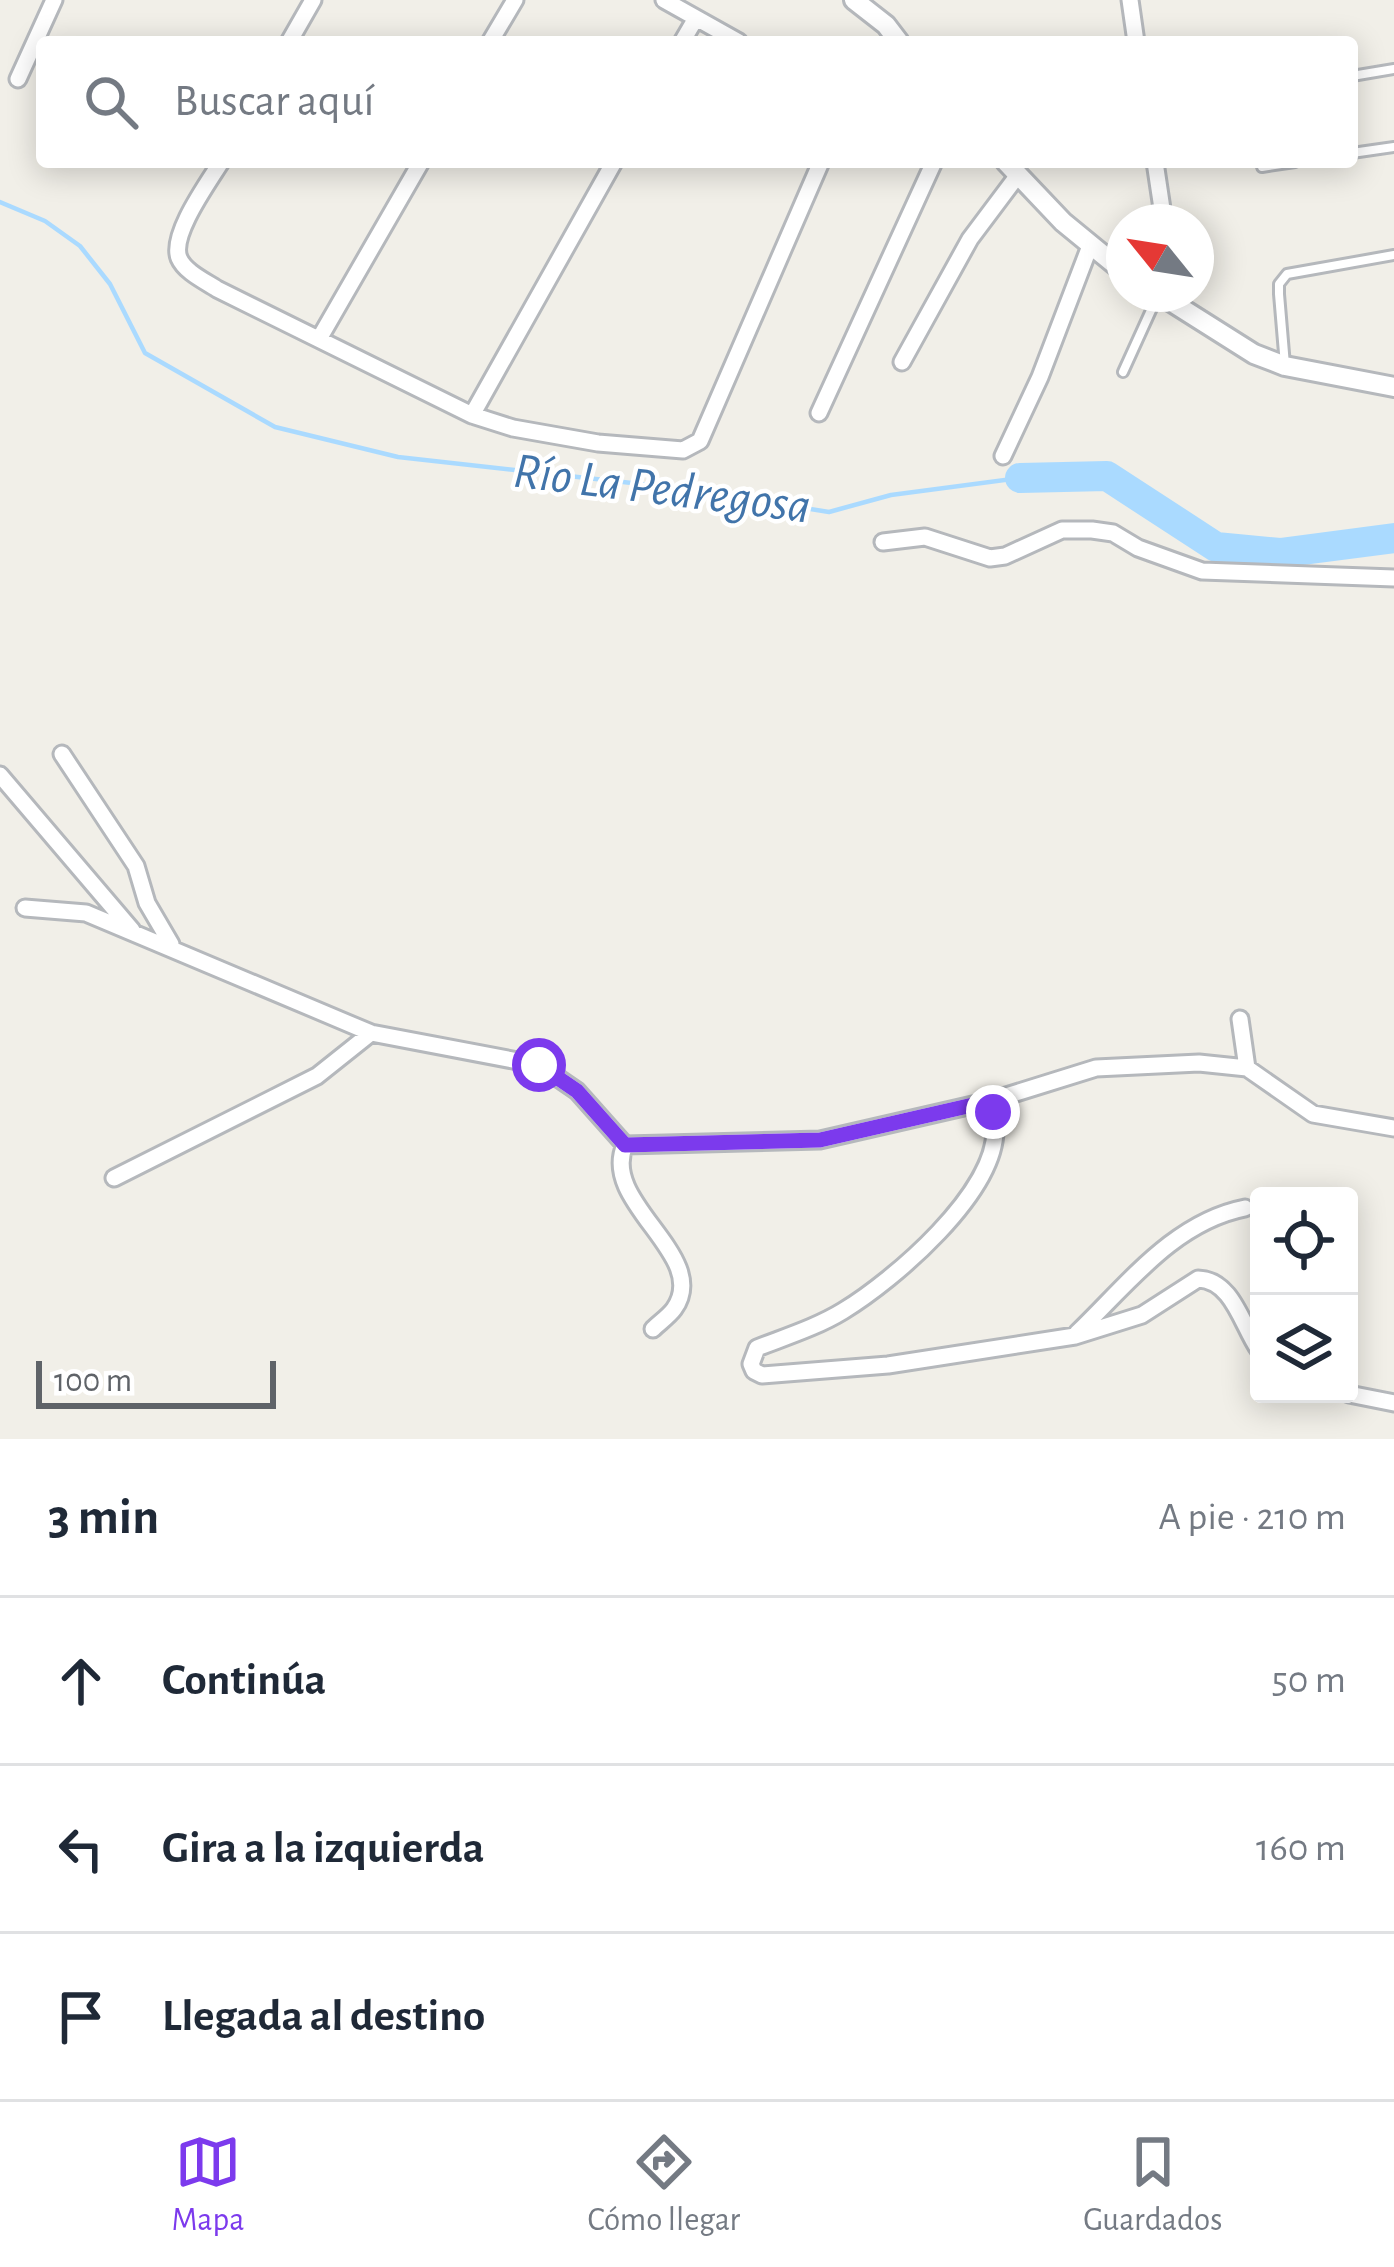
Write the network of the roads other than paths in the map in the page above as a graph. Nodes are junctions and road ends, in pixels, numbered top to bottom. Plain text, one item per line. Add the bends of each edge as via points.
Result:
1 (55, 0) edge
2 (313, 0) edge
3 (515, 0) edge
4 (664, 0) edge
5 (854, 0) edge
6 (1130, 0) edge
7 (696, 18) junction
8 (881, 33) edge
9 (38, 36) edge
10 (292, 36) edge
11 (494, 36) edge
12 (686, 36) edge
13 (728, 36) edge
14 (1135, 36) edge
15 (36, 41) edge
16 (1394, 69) edge
17 (1358, 75) edge
18 (18, 79) dead end
19 (1394, 147) edge
20 (1358, 152) edge
21 (217, 168) edge
22 (418, 168) edge
23 (611, 168) edge
24 (818, 168) edge
25 (931, 168) edge
26 (1012, 168) edge
27 (1156, 168) edge
28 (1161, 204) edge
29 (1090, 246) junction
30 (1394, 255) edge
31 (1106, 258) edge
32 (1151, 312) edge
33 (1194, 312) edge
34 (319, 339) junction
35 (902, 362) dead end
36 (1286, 366) junction
37 (1123, 372) dead end
38 (1394, 386) edge
39 (819, 413) dead end
40 (472, 415) junction
41 (1003, 455) dead end
42 (883, 542) dead end
43 (1394, 578) edge
44 (62, 754) dead end
45 (0, 775) edge
46 (25, 908) dead end
47 (134, 932) junction
48 (172, 947) junction
49 (1240, 1018) dead end
50 (371, 1033) junction
51 (1247, 1068) junction
52 (990, 1101) junction
53 (1394, 1128) edge
54 (625, 1145) junction
55 (114, 1178) dead end
56 (1245, 1208) dead end
57 (653, 1328) dead end
58 (1250, 1333) edge
59 (1075, 1336) junction
60 (1358, 1396) edge
61 (1394, 1403) edge

1 - 9 street
2 - 10 street
3 - 11 street
4 - 7 street
5 - 8 street
6 - 14 street
7 - 12 street
7 - 13 street
15 - 18 street
16 - 17 lane
19 - 20 lane
21 - 34 street via 178,237 179,259 217,289
22 - 34 street
23 - 40 street
24 - 40 street via 700,441 683,450 598,443
25 - 39 street
26 - 29 street
26 - 35 street
27 - 28 street
29 - 31 street
29 - 41 street
30 - 36 lane via 1287,274 1279,284
32 - 37 lane
33 - 36 street
34 - 40 street
36 - 38 street
42 - 43 street via 925,537 990,557 1062,530 1092,530 1202,571
44 - 48 street via 136,866
45 - 47 street
46 - 47 street via 86,913
47 - 48 street
48 - 50 street
49 - 51 street
50 - 54 street via 539,1065 577,1091
50 - 55 street via 316,1076
51 - 52 street via 1096,1068
51 - 53 street via 1312,1114
52 - 54 street via 820,1140
52 - 59 street via 996,1132 968,1197 882,1284 840,1313 757,1348 751,1364 762,1375 792,1375
54 - 57 street via 623,1178 682,1277 674,1310
56 - 59 street via 1206,1219 1174,1241
58 - 59 street via 1208,1279 1142,1315
60 - 61 street

